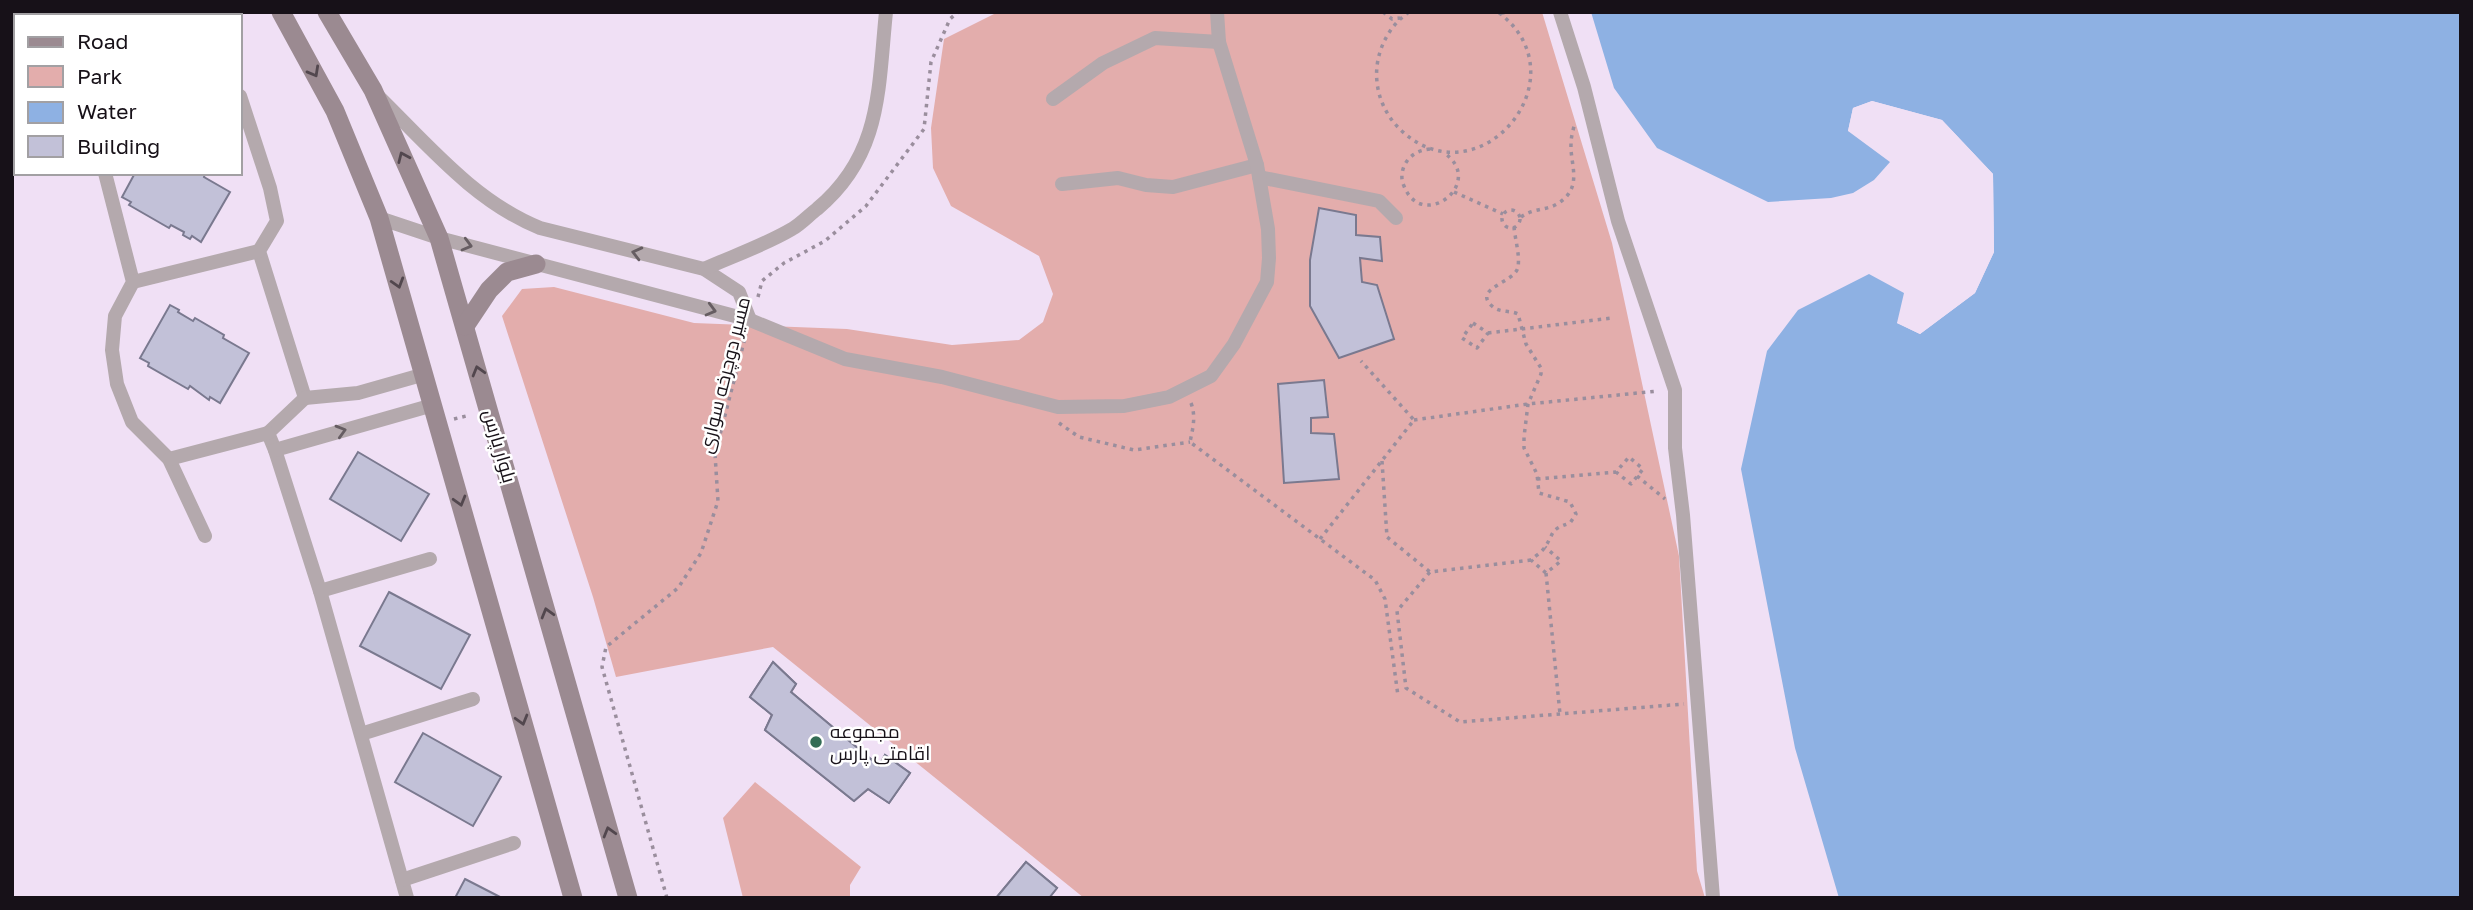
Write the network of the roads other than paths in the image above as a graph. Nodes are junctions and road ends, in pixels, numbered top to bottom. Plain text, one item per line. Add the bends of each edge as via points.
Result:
1 (281, 12) edge
2 (327, 12) edge
3 (886, 12) edge
4 (1217, 12) edge
5 (1560, 12) edge
6 (1219, 43) junction
7 (373, 90) junction
8 (1053, 99) dead end
9 (242, 102) edge
10 (1258, 171) junction
11 (106, 175) edge
12 (1062, 184) dead end
13 (379, 218) junction
14 (1396, 218) dead end
15 (439, 238) junction
16 (259, 251) junction
17 (536, 264) junction
18 (704, 269) junction
19 (133, 282) junction
20 (750, 320) junction
21 (465, 326) junction
22 (425, 374) junction
23 (305, 398) junction
24 (436, 415) junction
25 (268, 433) junction
26 (275, 450) junction
27 (169, 459) junction
28 (205, 536) dead end
29 (430, 559) dead end
30 (320, 591) junction
31 (473, 699) dead end
32 (361, 734) junction
33 (514, 843) dead end
34 (402, 880) junction
35 (407, 898) edge
36 (573, 898) edge
37 (628, 898) edge
38 (1713, 898) edge

1 -> 13 main road via 335,111
2 - 7 main road, بلوار پارس
3 - 18 street via 876,111 867,145 851,172 830,198 793,229
4 - 6 street
5 - 38 street via 1618,221 1675,390 1675,448
6 - 8 street via 1155,38 1102,63
6 - 10 street
15 -> 7 main road, بلوار پارس
18 -> 7 street via 518,220 459,177
9 - 16 street via 277,222
10 - 12 street via 1173,187 1118,178
10 - 14 street via 1379,201
10 - 20 street via 1268,229 1266,282 1234,344 1211,376 1169,397 1124,406 1058,407 942,377 845,359
11 - 19 street
13 - 15 street
13 -> 22 main road
15 -> 17 street
15 - 21 main road, بلوار پارس
16 - 19 street
16 - 23 street
17 -> 20 street
17 - 21 main road via 507,272
18 - 20 street via 739,292
19 - 27 street via 115,316 112,349 117,384 132,422
37 -> 21 main road, بلوار پارس
22 - 23 street via 358,393
22 - 24 main road
23 - 25 street
26 -> 24 street
24 -> 36 main road
25 - 26 street
25 - 27 street
26 - 30 street
27 - 28 street
29 - 30 street
30 - 32 street
31 - 32 street
32 - 34 street
33 - 34 street
34 - 35 street

